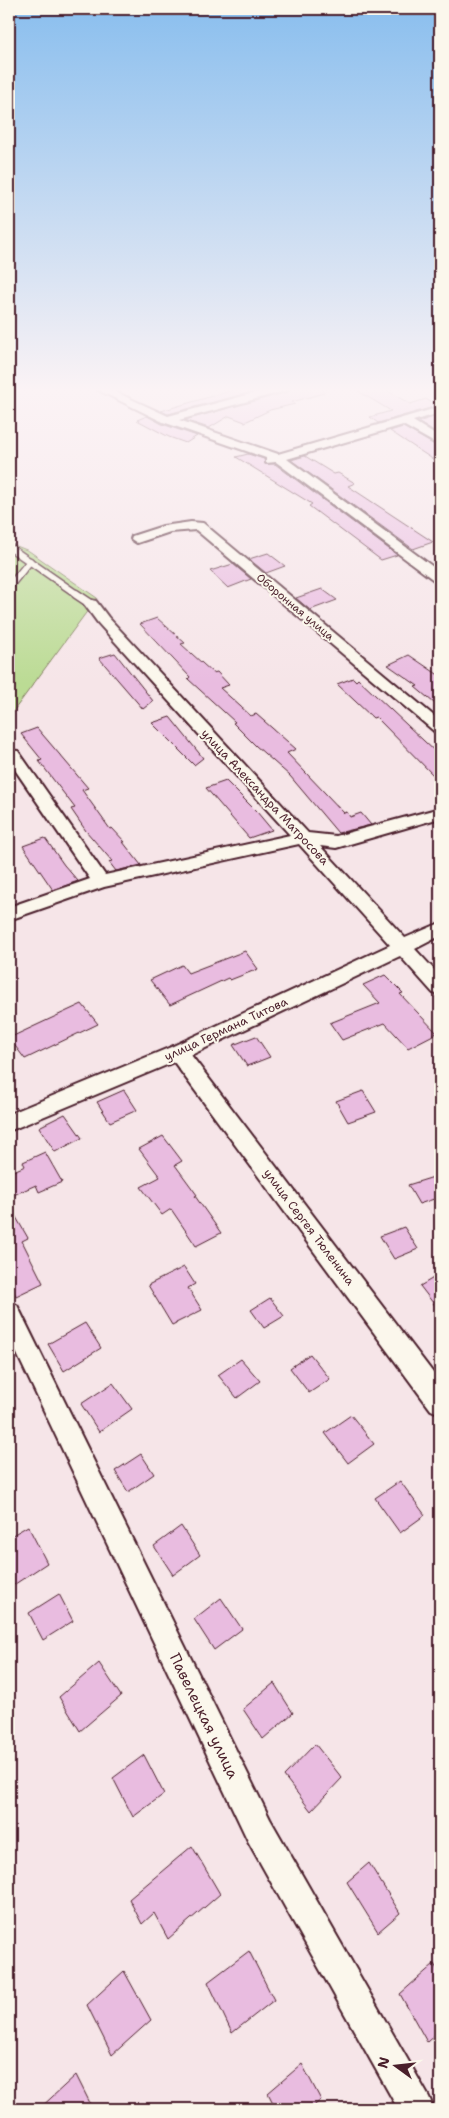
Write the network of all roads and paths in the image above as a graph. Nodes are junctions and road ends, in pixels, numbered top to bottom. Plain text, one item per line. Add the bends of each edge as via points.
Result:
1 (312, 487) edge
2 (137, 538) dead end
3 (9, 547) edge
4 (30, 561) junction
5 (440, 578) edge
6 (9, 587) edge
7 (91, 604) joint
8 (440, 729) edge
9 (10, 755) edge
10 (440, 814) edge
11 (302, 838) junction
12 (101, 882) junction
13 (9, 914) edge
14 (440, 929) edge
15 (404, 946) junction
16 (440, 988) edge
17 (178, 1052) junction
18 (9, 1123) edge
19 (9, 1312) edge
20 (440, 1402) edge
21 (417, 2109) edge

1 - 5 street
2 - 8 street, Оборонная улица via 185,524 198,526
3 - 4 lane
4 - 6 lane
4 - 7 lane
7 - 11 street, улица Александра Матросова
9 - 12 street
10 - 11 street via 336,842
11 - 12 street
11 - 15 street, улица Александра Матросова
12 - 13 street
14 - 15 street, улица Германа Титова
15 - 16 street, улица Александра Матросова
15 - 17 street, улица Германа Титова
17 - 18 street, улица Германа Титова
17 - 20 street, улица Сергея Тюленина
19 - 21 street, Павелецкая улица via 259,1830

